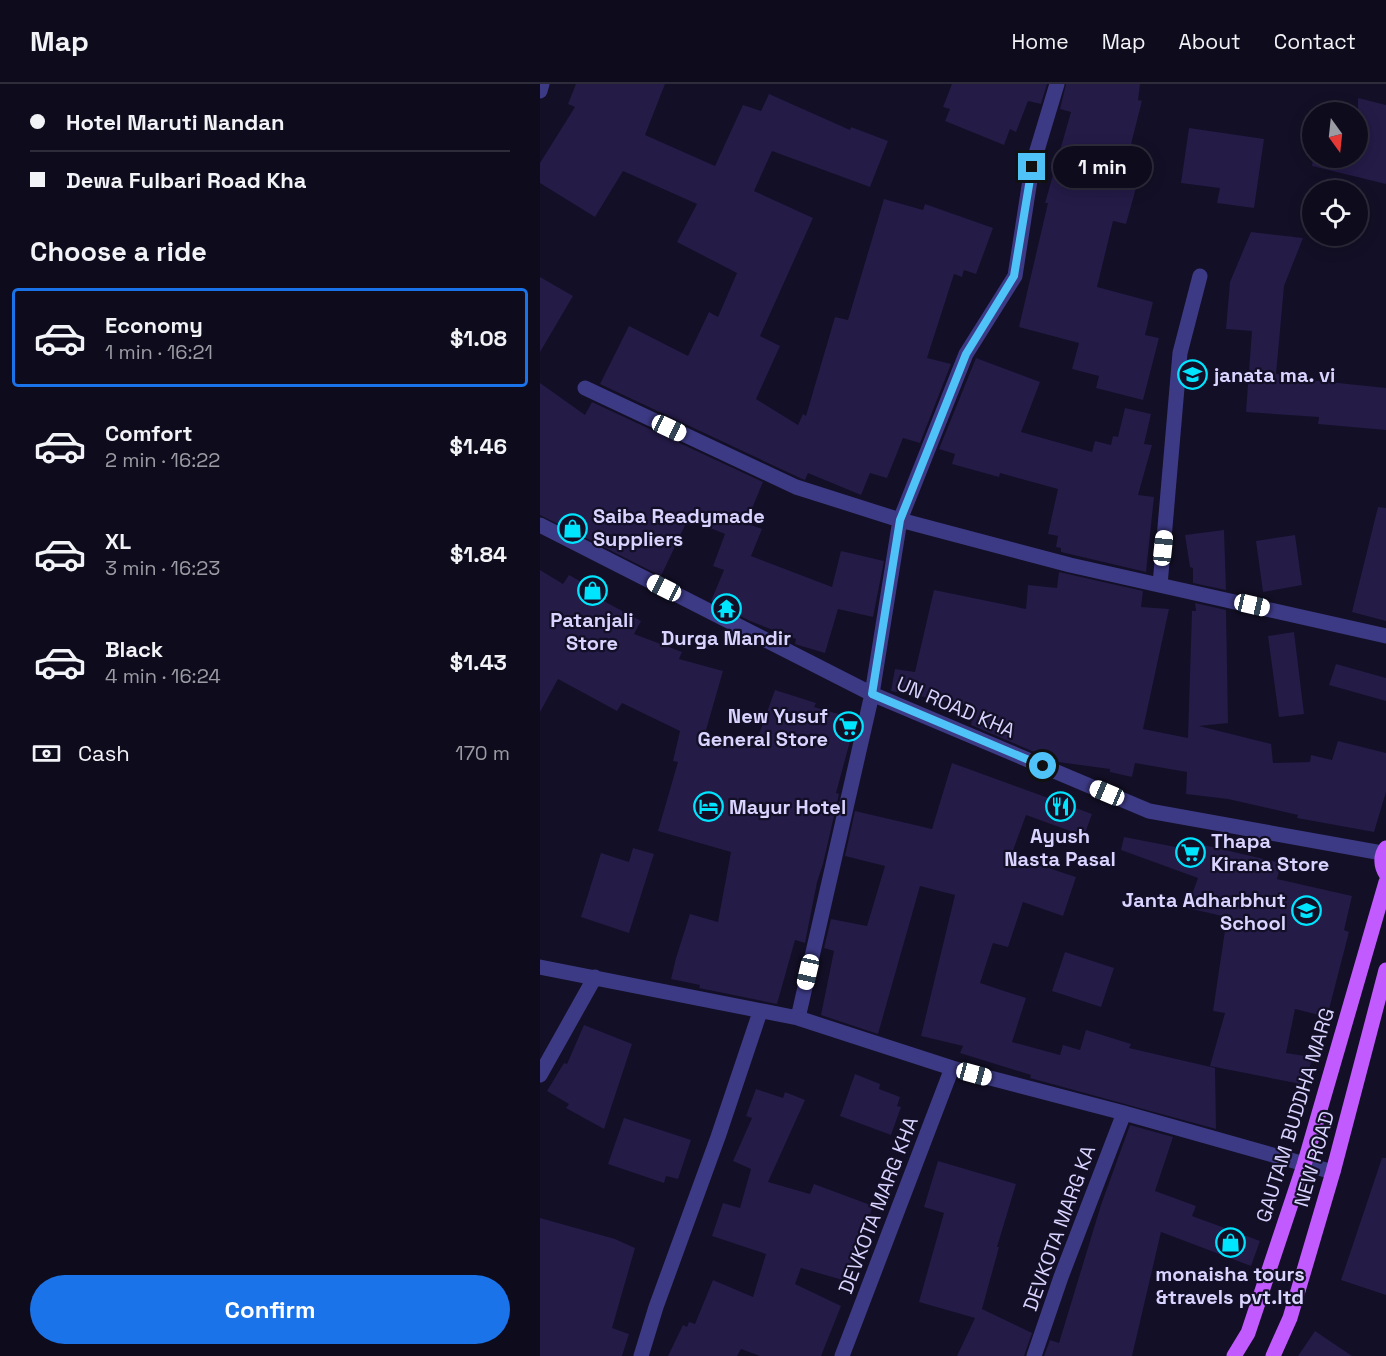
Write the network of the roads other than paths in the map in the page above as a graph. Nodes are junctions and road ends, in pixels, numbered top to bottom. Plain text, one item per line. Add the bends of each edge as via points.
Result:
1 (542, 84) edge
2 (1057, 84) edge
3 (540, 91) edge
4 (1200, 276) dead end
5 (585, 388) dead end
6 (900, 520) junction
7 (540, 525) edge
8 (1160, 585) junction
9 (1386, 636) edge
10 (872, 694) junction
11 (1384, 850) edge
12 (1386, 874) edge
13 (1386, 882) edge
14 (540, 968) edge
15 (1386, 970) edge
16 (595, 977) junction
17 (760, 1012) junction
18 (798, 1018) junction
19 (952, 1068) junction
20 (540, 1075) edge
21 (1124, 1113) junction
22 (1304, 1165) junction
23 (1333, 1173) junction
24 (640, 1356) edge
25 (842, 1356) edge
26 (1034, 1356) edge
27 (1234, 1356) edge
28 (1273, 1356) edge

1 - 3 street
2 - 6 street via 1032,167 1014,276 966,354
4 - 8 street via 1180,353
5 - 6 street via 796,487
6 - 8 street via 1070,566
6 - 10 street
7 - 10 street, UN ROAD KHA
8 - 9 street
10 - 11 street, UN ROAD KHA via 1149,811
10 - 18 street
11 - 12 main road via 1382,867
13 - 22 main road, GAUTAM BUDDHA MARG
14 - 16 street
15 - 23 main road, NEW ROAD
16 - 17 street
16 - 20 street
17 - 18 street
17 - 24 street
18 - 19 street
19 - 21 street
19 - 25 street, DEVKOTA MARG KHA
21 - 22 street
21 - 26 street, DEVKOTA MARG KA
22 - 23 street
22 - 27 main road, GAUTAM BUDDHA MARG via 1248,1333
23 - 28 main road, NEW ROAD via 1290,1318

